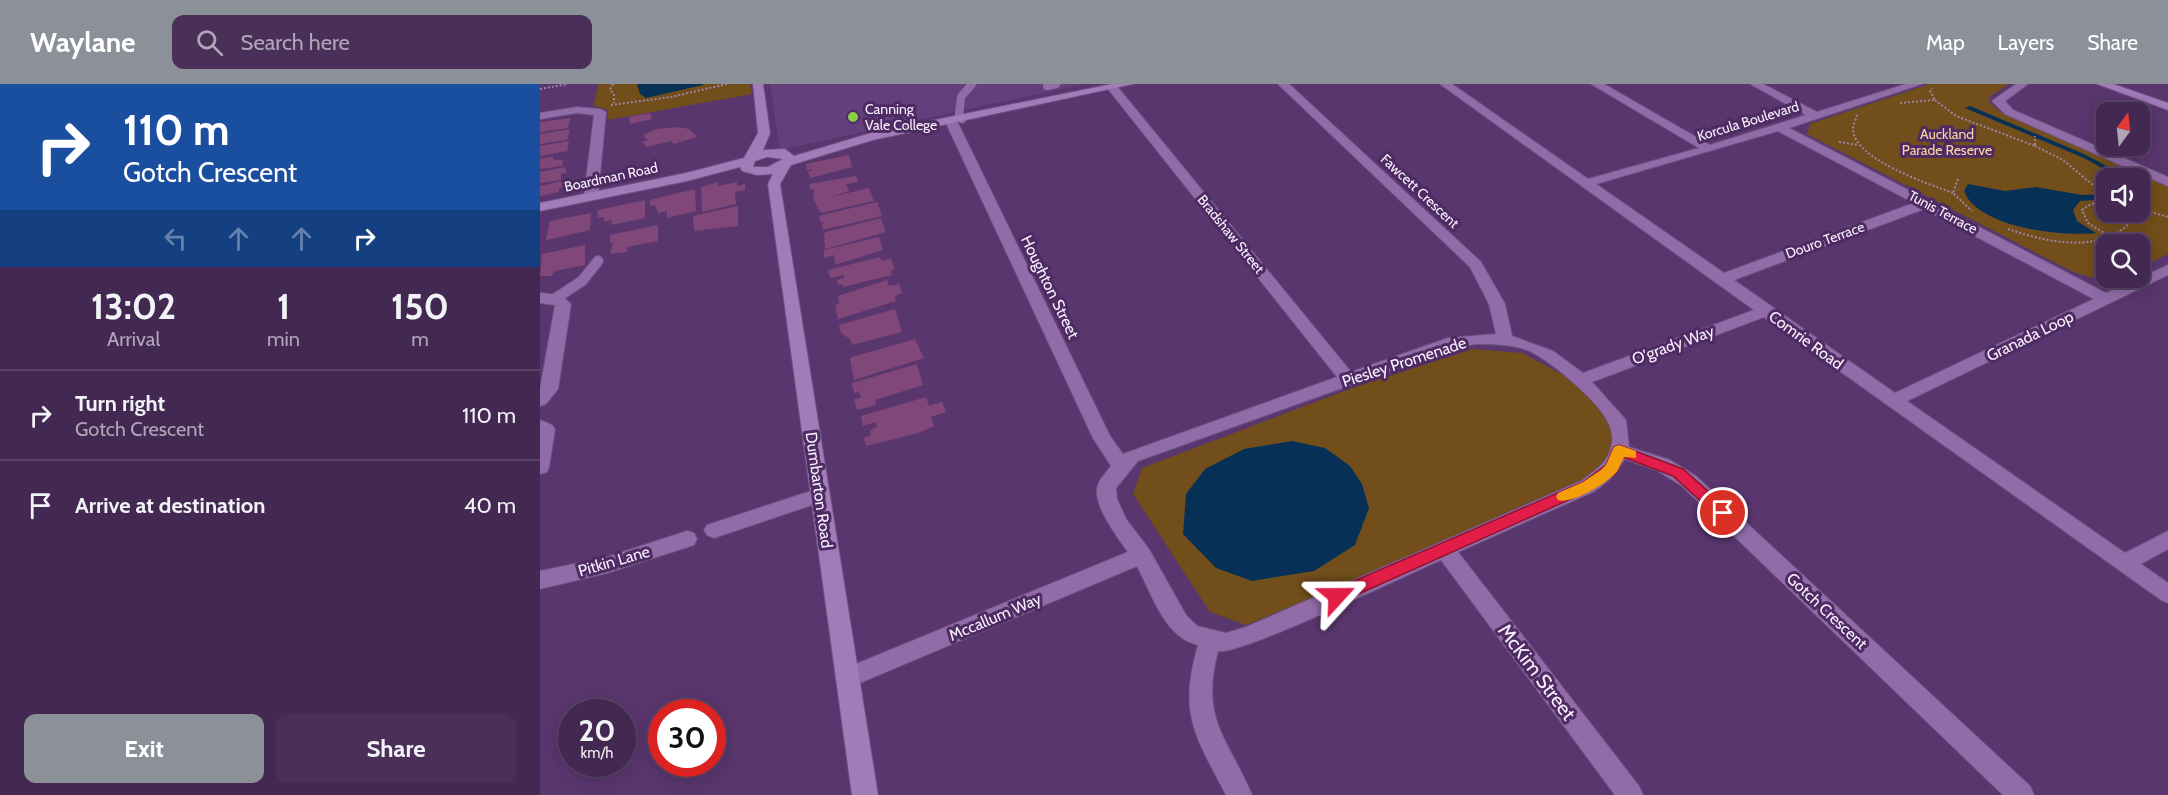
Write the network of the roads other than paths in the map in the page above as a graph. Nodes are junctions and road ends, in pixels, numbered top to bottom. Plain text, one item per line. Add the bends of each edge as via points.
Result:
1 (758, 84) edge
2 (972, 84) edge
3 (1056, 84) edge
4 (1128, 84) edge
5 (1283, 84) edge
6 (1445, 84) edge
7 (1596, 84) edge
8 (1755, 84) edge
9 (1917, 84) edge
10 (2023, 84) edge
11 (2102, 84) edge
12 (2116, 84) edge
13 (1047, 86) dead end
14 (1112, 87) junction
15 (2139, 95) junction
16 (2168, 106) edge
17 (540, 116) edge
18 (1817, 116) junction
19 (956, 120) junction
20 (1779, 127) junction
21 (764, 133) junction
22 (1709, 149) junction
23 (785, 158) junction
24 (757, 169) junction
25 (2168, 182) edge
26 (1586, 183) junction
27 (591, 196) junction
28 (1927, 203) junction
29 (540, 207) edge
30 (597, 261) dead end
31 (2168, 269) edge
32 (1724, 279) junction
33 (548, 298) edge
34 (2106, 299) junction
35 (1765, 311) junction
36 (1504, 340) junction
37 (1580, 380) junction
38 (1348, 381) junction
39 (540, 400) edge
40 (1892, 401) junction
41 (540, 426) edge
42 (1619, 450) junction
43 (1121, 466) junction
44 (540, 467) edge
45 (820, 495) junction
46 (714, 530) dead end
47 (2168, 538) edge
48 (687, 539) dead end
49 (1444, 549) junction
50 (1142, 555) junction
51 (2125, 563) junction
52 (540, 580) edge
53 (2168, 594) edge
54 (1210, 641) junction
55 (847, 678) junction
56 (865, 795) edge
57 (1239, 795) edge
58 (1630, 795) edge
59 (2021, 795) edge

1 - 21 street
2 - 19 lane via 961,98
3 - 13 lane
4 - 14 street, Boardman Road
5 - 36 street, Fawcett Crescent via 1476,265 1497,304
6 - 26 street, Comrie Road
7 - 22 street
8 - 18 street
9 - 18 street, Korcula Boulevard
10 - 25 street via 1998,100 2009,112
11 - 15 street
12 - 15 street
14 - 19 street, Boardman Road
14 - 38 street, Bradshaw Street
15 - 16 street
17 - 27 street via 577,110 600,114
18 - 20 street, Korcula Boulevard
19 - 23 street, Boardman Road
19 - 43 street, Houghton Street via 1102,438
20 - 22 street, Korcula Boulevard
20 - 28 street, Tunis Terrace
21 - 23 street
21 - 24 street
22 - 26 street, Korcula Boulevard
23 - 24 street
23 - 24 street, Boardman Road
24 - 27 street, Boardman Road via 687,177
24 - 45 street, Dumbarton Road
26 - 32 street, Comrie Road
27 - 29 street, Boardman Road
28 - 32 street, Douro Terrace
28 - 34 street, Tunis Terrace
30 - 33 lane via 582,281
31 - 34 street, Granada Loop
32 - 35 street, Comrie Road
33 - 39 street via 563,304 549,389
34 - 40 street, Granada Loop
35 - 37 street, O'grady Way
35 - 40 street, Comrie Road
36 - 37 street, Piesley Promenade via 1521,342 1550,355
36 - 38 street, Piesley Promenade via 1454,342
37 - 42 street, Piesley Promenade via 1617,420
38 - 43 street, Piesley Promenade via 1132,456
40 - 51 street, Comrie Road
41 - 44 street via 546,429
42 - 49 street via 1612,468 1588,486
42 - 59 street, Gotch Crescent via 1664,465 1689,480
43 - 50 street, Piesley Promenade via 1106,487 1107,500 1118,523
45 - 46 street
45 - 55 street, Dumbarton Road
47 - 51 street
48 - 52 street, Pitkin Lane via 607,565
49 - 54 street via 1252,634 1226,643
49 - 58 street, McKim Street
50 - 54 street, Piesley Promenade via 1178,622 1190,634
50 - 55 street, Mccallum Way
51 - 53 street, Comrie Road
54 - 57 street via 1198,698 1203,720
55 - 56 street, Dumbarton Road

